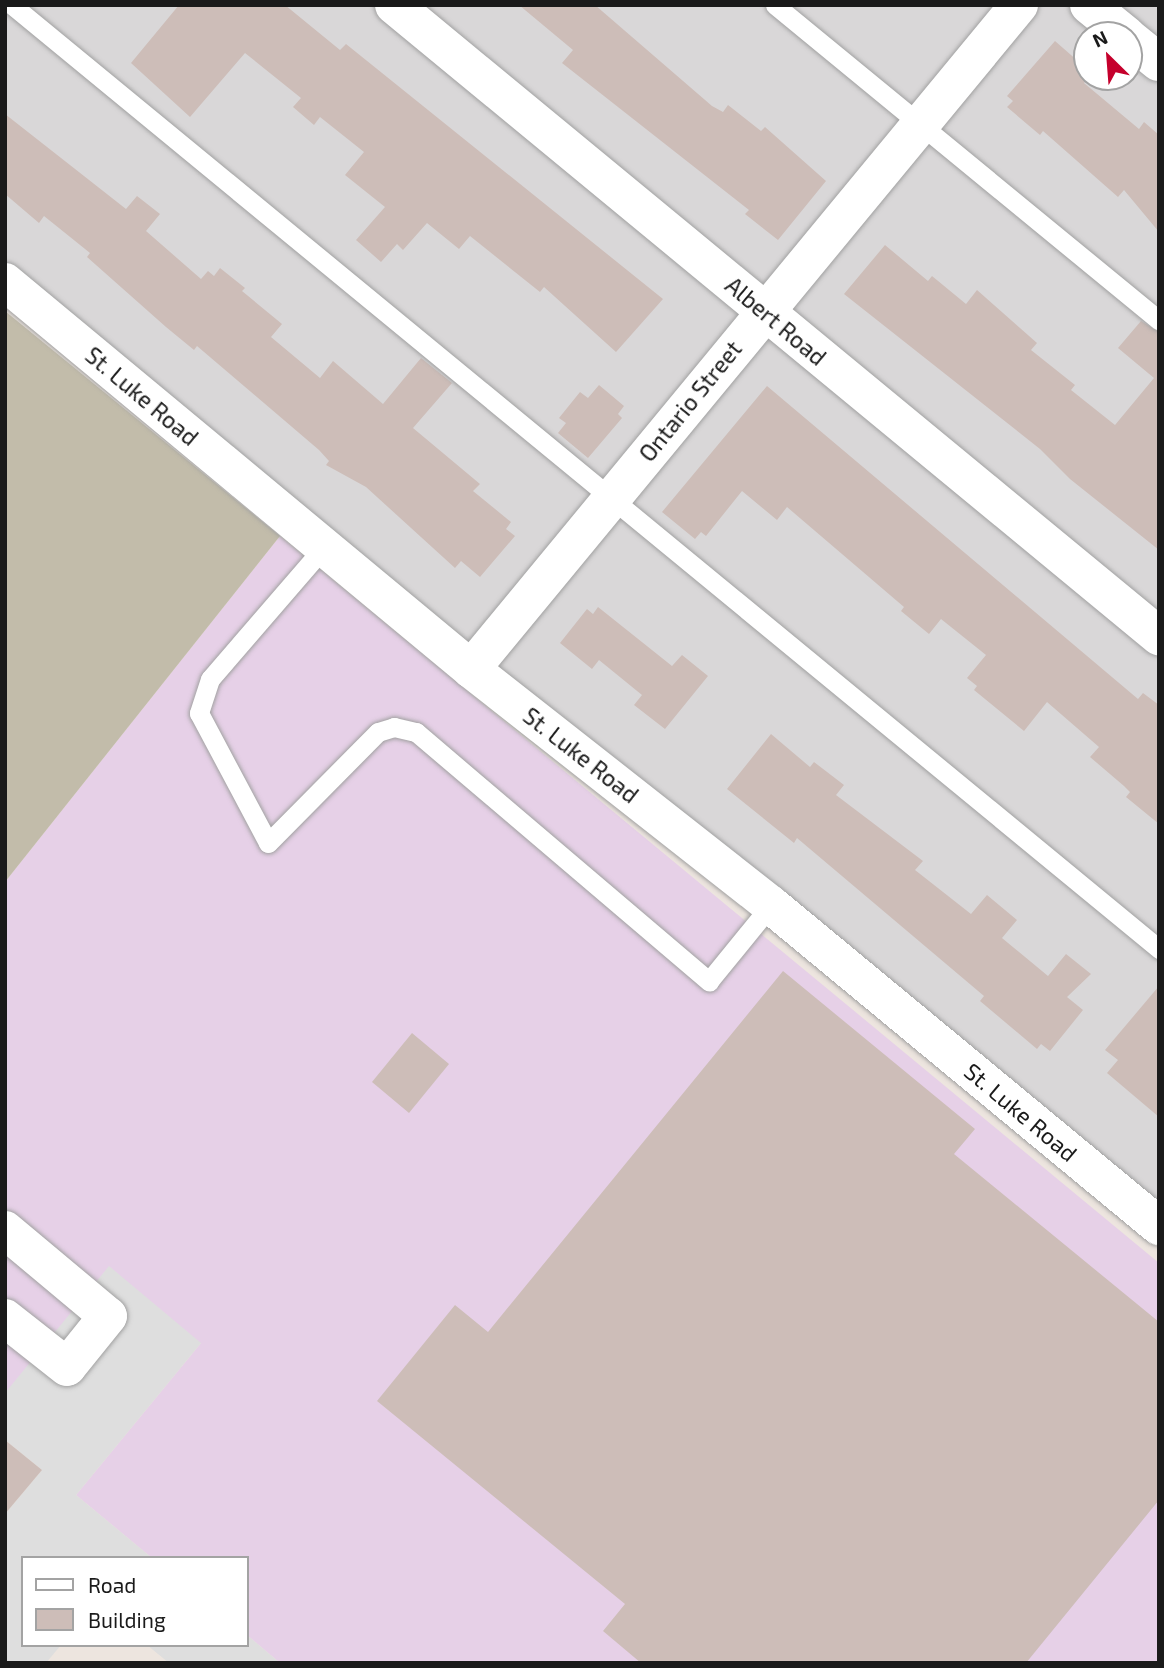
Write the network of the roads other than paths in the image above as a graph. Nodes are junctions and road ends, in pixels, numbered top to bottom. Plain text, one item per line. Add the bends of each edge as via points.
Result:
1 (12, 5) edge
2 (394, 5) edge
3 (775, 5) edge
4 (1019, 5) edge
5 (1089, 5) edge
6 (1109, 21) edge
7 (1143, 49) edge
8 (1159, 62) edge
9 (920, 123) junction
10 (5, 282) edge
11 (763, 311) junction
12 (1159, 320) edge
13 (612, 498) junction
14 (324, 547) junction
15 (1159, 636) edge
16 (471, 669) junction
17 (771, 905) junction
18 (1159, 949) edge
19 (1159, 1226) edge
20 (5, 1230) edge
21 (5, 1318) edge

1 - 13 lane
2 - 11 street, Albert Road
3 - 9 lane
4 - 9 street, Ontario Street
5 - 6 street
7 - 8 street
9 - 11 street, Ontario Street
9 - 12 lane
10 - 14 street, St. Luke Road
11 - 13 street, Ontario Street
11 - 15 street, Albert Road
13 - 16 street, Ontario Street
13 - 18 lane
14 - 16 street, St. Luke Road
14 - 17 lane via 211,679 199,713 268,843 378,732 394,727 415,732 709,981
16 - 17 street, St. Luke Road
17 - 19 street, St. Luke Road
20 - 21 street via 108,1316 67,1367

